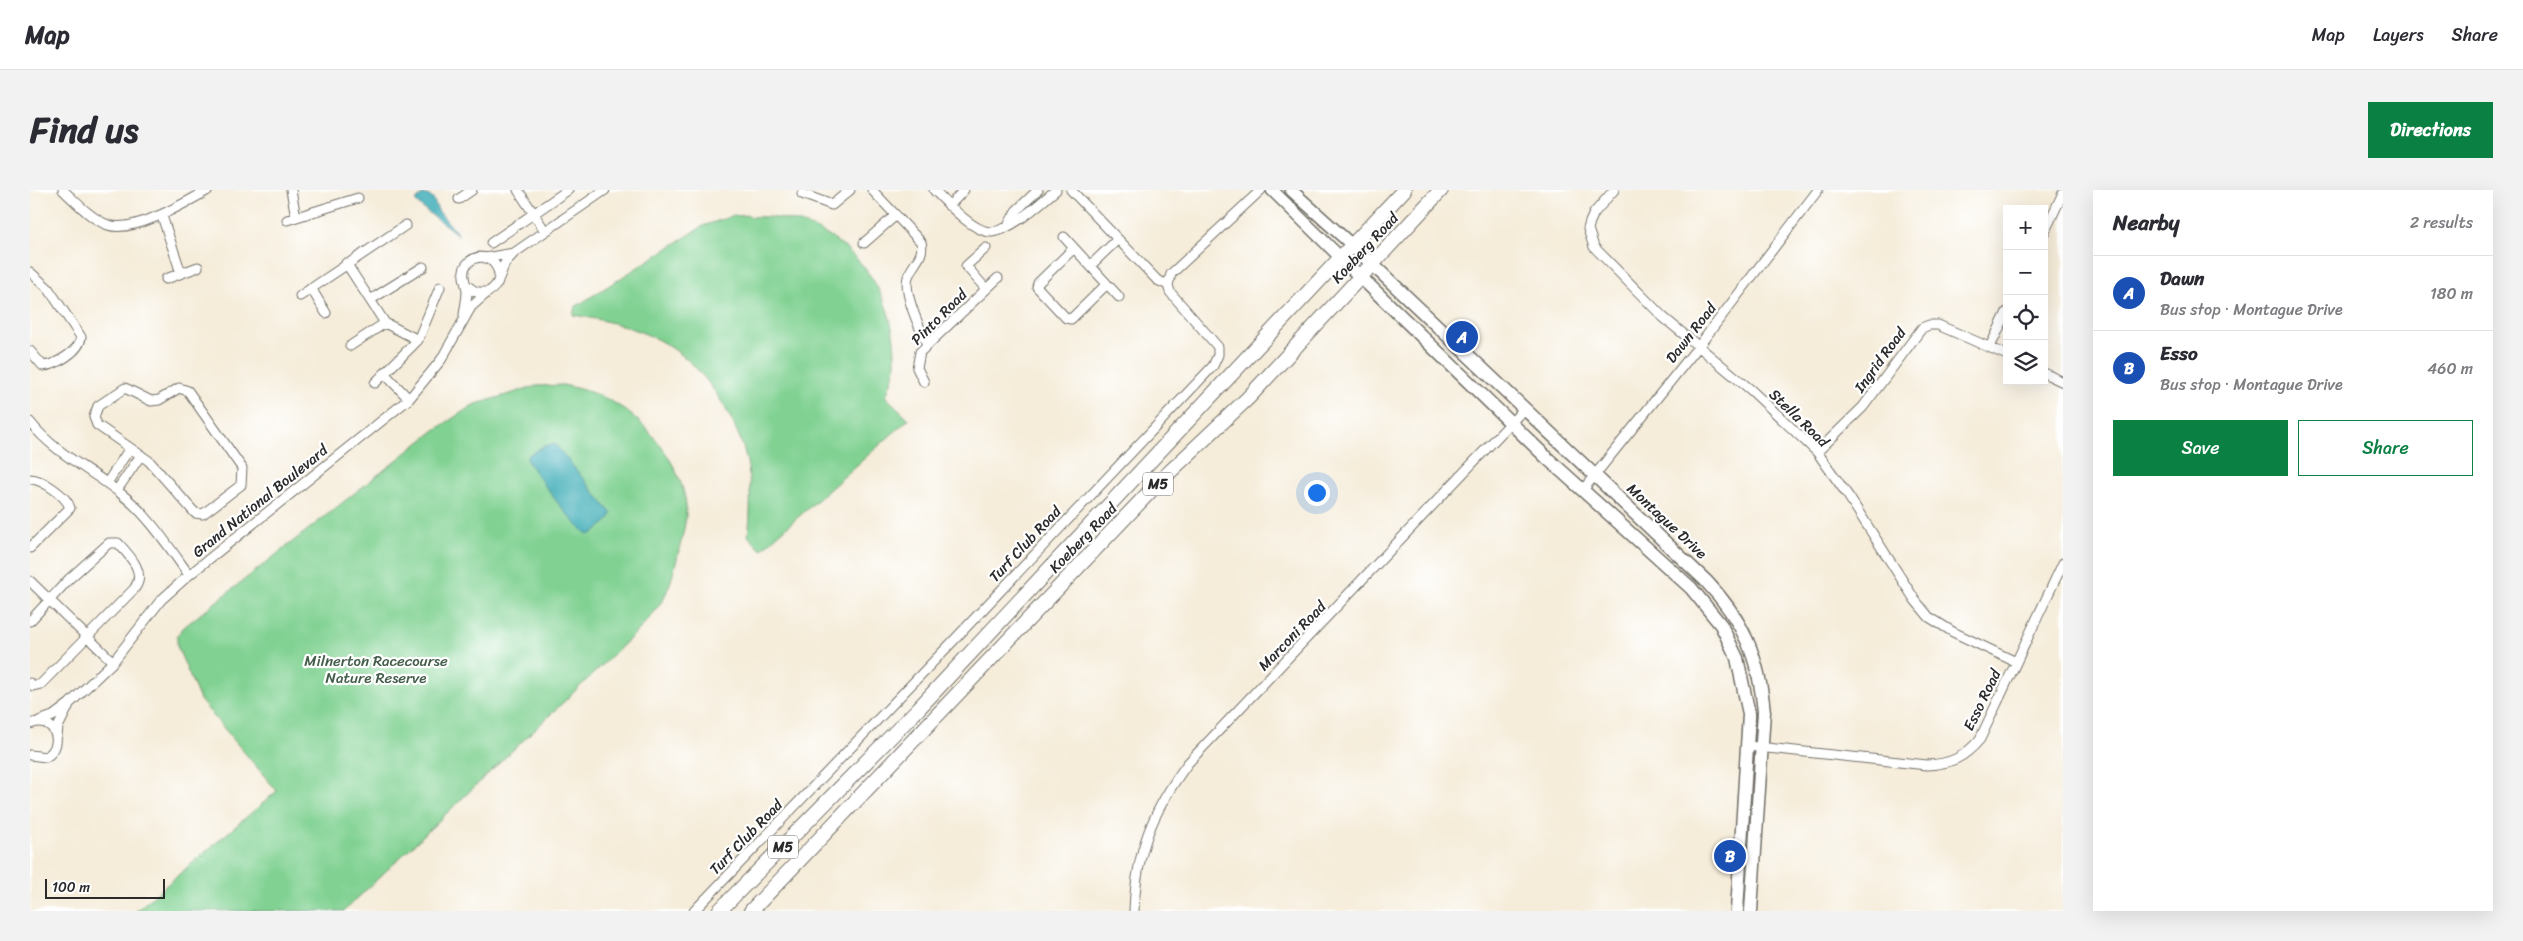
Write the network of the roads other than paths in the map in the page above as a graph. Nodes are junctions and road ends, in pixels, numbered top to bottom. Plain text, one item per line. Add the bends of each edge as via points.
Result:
1 (63, 190) edge
2 (208, 190) edge
3 (291, 190) edge
4 (472, 190) edge
5 (518, 190) edge
6 (568, 190) edge
7 (605, 190) edge
8 (850, 190) edge
9 (872, 190) edge
10 (934, 190) edge
11 (964, 190) edge
12 (1038, 190) edge
13 (1056, 190) edge
14 (1071, 190) edge
15 (1261, 190) edge
16 (1272, 190) edge
17 (1291, 190) edge
18 (1404, 190) edge
19 (1441, 190) edge
20 (1614, 190) edge
21 (1818, 190) edge
22 (2063, 193) edge
23 (802, 194) dead end
24 (358, 198) dead end
25 (458, 199) dead end
26 (949, 206) junction
27 (534, 214) junction
28 (896, 215) junction
29 (162, 216) junction
30 (1009, 224) junction
31 (406, 225) dead end
32 (2048, 225) edge
33 (545, 231) junction
34 (1064, 237) dead end
35 (1118, 239) junction
36 (491, 243) dead end
37 (864, 243) dead end
38 (1353, 246) junction
39 (986, 248) dead end
40 (1074, 248) junction
41 (514, 253) junction
42 (484, 258) junction
43 (1342, 258) junction
44 (346, 263) junction
45 (1091, 265) junction
46 (1372, 265) junction
47 (198, 267) dead end
48 (422, 267) dead end
49 (30, 272) edge
50 (180, 273) junction
51 (1360, 277) junction
52 (499, 278) junction
53 (998, 278) dead end
54 (166, 279) dead end
55 (1107, 284) junction
56 (466, 285) junction
57 (1168, 285) junction
58 (440, 287) dead end
59 (311, 288) junction
60 (986, 290) junction
61 (488, 292) junction
62 (300, 296) dead end
63 (1119, 297) dead end
64 (370, 300) junction
65 (326, 313) dead end
66 (463, 317) junction
67 (2003, 320) edge
68 (385, 323) junction
69 (418, 340) junction
70 (927, 344) junction
71 (350, 346) dead end
72 (1698, 346) junction
73 (1990, 347) junction
74 (30, 352) edge
75 (2003, 353) edge
76 (387, 373) junction
77 (2048, 375) edge
78 (924, 382) dead end
79 (2063, 382) edge
80 (376, 383) dead end
81 (410, 397) junction
82 (1524, 409) junction
83 (30, 422) edge
84 (1511, 424) junction
85 (130, 448) junction
86 (1817, 452) junction
87 (141, 455) junction
88 (1595, 476) junction
89 (30, 479) edge
90 (107, 483) junction
91 (117, 490) junction
92 (1582, 491) junction
93 (30, 548) edge
94 (2063, 563) edge
95 (189, 575) junction
96 (30, 582) edge
97 (49, 600) junction
98 (30, 621) edge
99 (87, 637) junction
100 (113, 662) junction
101 (2016, 662) junction
102 (30, 683) edge
103 (69, 704) junction
104 (33, 722) edge
105 (57, 736) junction
106 (1748, 746) junction
107 (1763, 747) junction
108 (32, 757) edge
109 (694, 911) edge
110 (719, 911) edge
111 (751, 911) edge
112 (1134, 911) edge
113 (1737, 911) edge
114 (1751, 911) edge

1 - 29 street via 111,226
2 - 29 street
3 - 24 street via 291,218
4 - 25 street
5 - 27 street
6 - 27 street
7 - 33 street
8 - 23 street via 832,204
9 - 28 street
10 - 26 street
11 - 26 street
12 - 30 street via 1016,211
13 - 30 street via 1024,217
14 - 35 street
15 - 57 street via 1171,274
16 - 43 street
17 - 38 street
18 - 38 main road, Koeberg Road / M5
19 - 46 main road, Koeberg Road / M5
20 - 72 street, Stella Road via 1590,222 1588,229 1594,247 1663,317
21 - 72 street, Dawn Road
22 - 32 street
26 - 30 street via 985,231 993,232
27 - 33 street
27 - 36 street
28 - 37 street
28 - 70 street via 922,246 907,281
29 - 50 street
31 - 44 street
33 - 41 street
34 - 40 street
35 - 45 street
35 - 57 street via 1158,280
38 - 43 main road, Koeberg Road / M5
38 - 46 main road, Montague Drive
39 - 60 street via 966,266
40 - 45 street
40 - 55 street via 1038,283 1040,293 1071,319
41 - 42 street
41 - 52 street
42 - 52 street via 494,263
42 - 56 street via 476,258 467,264 463,274
43 - 51 main road
43 - 110 main road, Koeberg Road / M5 via 919,708
44 - 59 street
44 - 64 street
45 - 55 street
46 - 51 main road, Koeberg Road / M5
46 - 82 main road, Montague Drive
47 - 50 street
48 - 64 street
49 - 74 street via 48,288 81,337 78,347 50,366 43,366
50 - 54 street
51 - 84 main road
51 - 111 main road, Koeberg Road / M5 via 1248,398 1158,484
52 - 61 street via 496,286
53 - 60 street, Pinto Road
55 - 63 street
56 - 61 street via 476,292
56 - 66 street, Grand National Boulevard
57 - 109 street, Turf Club Road via 1170,292 1218,347 1213,366
58 - 69 street
59 - 62 street
59 - 65 street
60 - 70 street, Pinto Road
61 - 66 street, Grand National Boulevard
64 - 68 street
66 - 81 street, Grand National Boulevard via 441,360
67 - 73 street
68 - 69 street
68 - 71 street
69 - 76 street
70 - 78 street, Pinto Road via 918,359 917,368
72 - 86 street, Stella Road
72 - 88 street, Dawn Road
73 - 75 street, Ingrid Road
73 - 86 street, Ingrid Road via 1938,325 1922,328 1863,407
76 - 80 street
76 - 81 street
77 - 79 street
81 - 95 street, Grand National Boulevard
82 - 84 street, Marconi Road
82 - 88 main road, Montague Drive
83 - 90 street via 62,453
84 - 92 main road
84 - 112 street, Marconi Road via 1188,763 1154,814 1143,844
85 - 87 street
85 - 87 street via 97,425 94,416 98,406 125,388 151,401 182,388 193,397 242,468 243,479 241,485 198,514
85 - 90 street
86 - 101 street, Stella Road via 1922,610 1953,632
87 - 91 street
88 - 92 street, Dawn Road
88 - 107 main road, Montague Drive via 1706,580 1735,616 1752,650 1762,686
89 - 93 street via 37,479 63,497 70,508
90 - 91 street
91 - 95 street via 143,516
92 - 106 main road via 1691,588 1721,625 1744,682 1749,714
94 - 101 street, Esso Road
95 - 100 street, Grand National Boulevard via 161,600
96 - 97 street
97 - 98 street
97 - 99 street
97 - 99 street via 109,543 118,543 133,561 140,576 139,582
99 - 100 street
99 - 102 street via 41,684 33,686
100 - 103 street, Grand National Boulevard
101 - 107 street, Esso Road via 1980,739 1969,752 1950,763 1927,765
103 - 104 street, Grand National Boulevard via 53,716
103 - 105 street, Grand National Boulevard
104 - 105 street via 53,727
105 - 108 street, Grand National Boulevard via 54,751 46,756
106 - 107 street, Esso Road
106 - 113 main road
107 - 114 main road, Montague Drive

